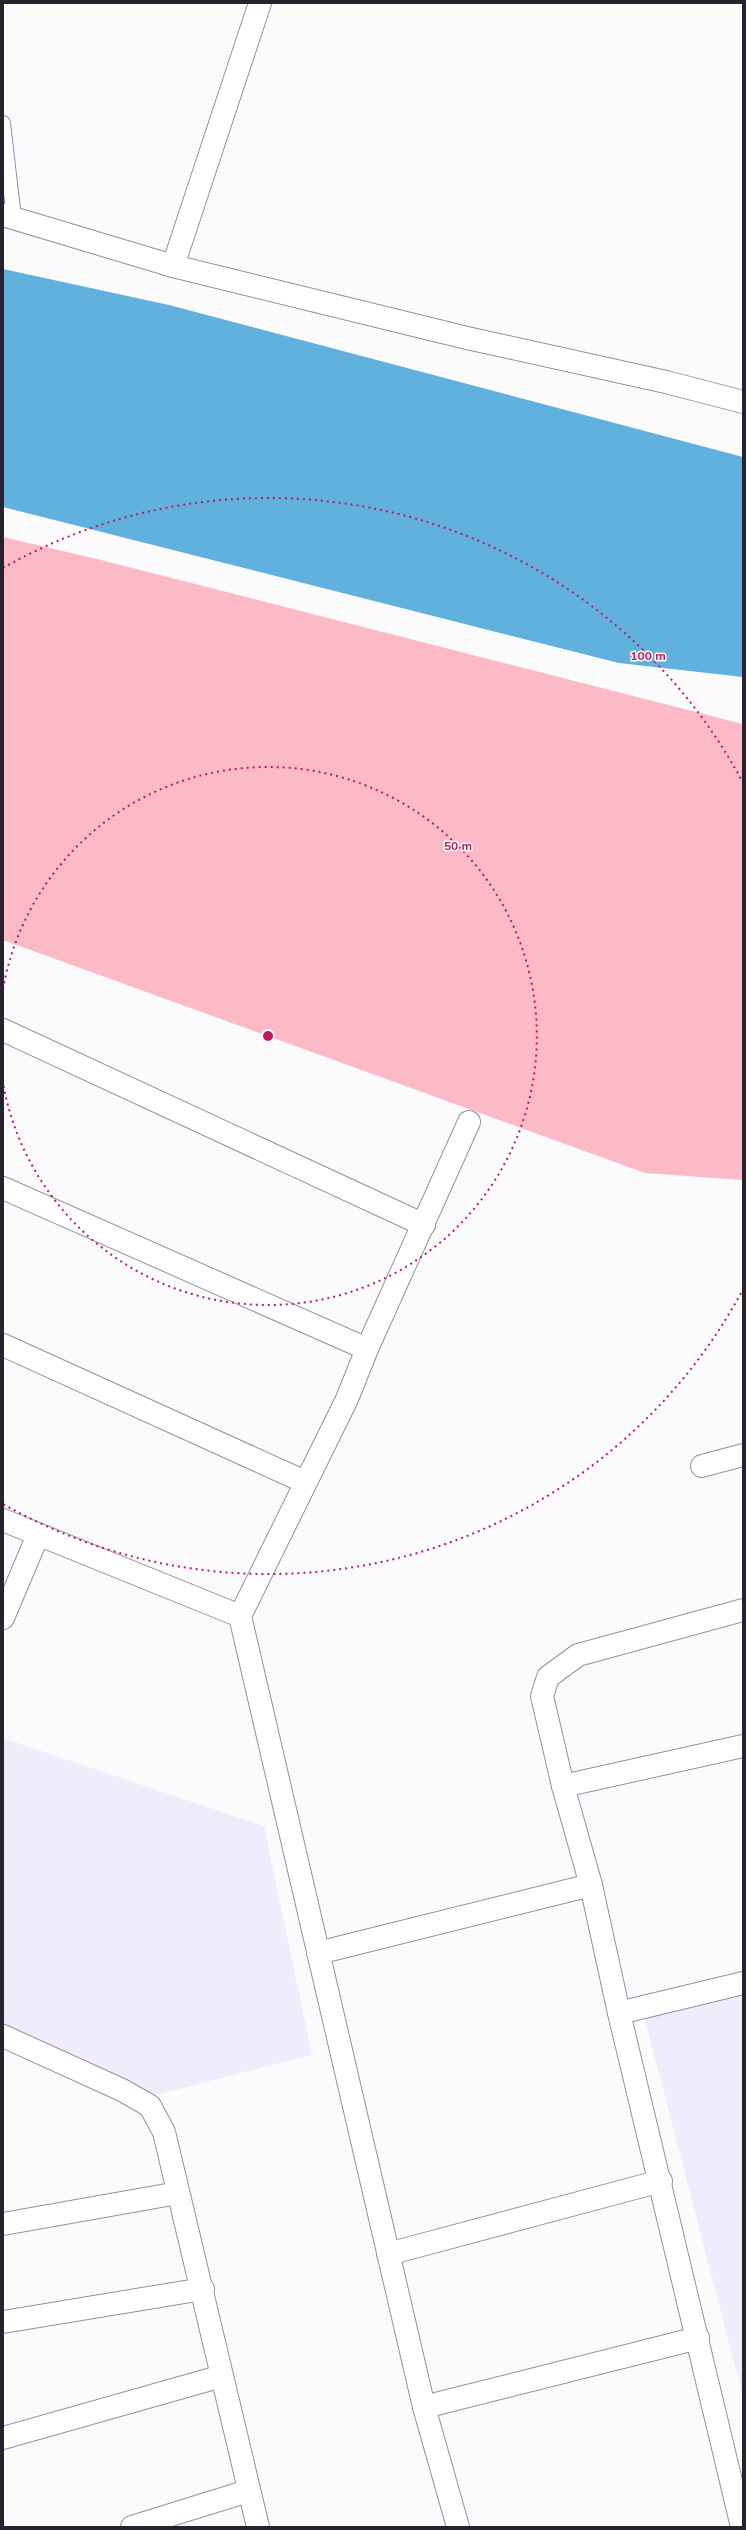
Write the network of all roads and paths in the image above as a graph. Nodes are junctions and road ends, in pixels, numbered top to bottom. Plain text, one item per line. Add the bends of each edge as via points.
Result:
1 (260, 3) edge
2 (3, 123) edge
3 (8, 217) edge
4 (173, 266) junction
5 (743, 402) edge
6 (3, 1030) edge
7 (470, 1122) dead end
8 (3, 1188) edge
9 (424, 1225) junction
10 (3, 1345) edge
11 (367, 1349) junction
12 (743, 1455) edge
13 (702, 1466) dead end
14 (305, 1482) junction
15 (3, 1520) edge
16 (38, 1535) junction
17 (743, 1610) edge
18 (240, 1616) junction
19 (3, 1618) edge
20 (743, 1746) edge
21 (563, 1786) junction
22 (591, 1885) junction
23 (318, 1953) junction
24 (743, 1983) edge
25 (619, 2013) junction
26 (3, 2036) edge
27 (661, 2181) junction
28 (178, 2193) junction
29 (3, 2224) edge
30 (388, 2254) junction
31 (203, 2290) junction
32 (3, 2322) edge
33 (698, 2338) junction
34 (222, 2376) junction
35 (424, 2407) junction
36 (3, 2438) edge
37 (248, 2491) junction
38 (132, 2527) edge
39 (258, 2527) edge
40 (458, 2527) edge
41 (742, 2527) edge

1 - 4 street
2 - 3 lane
3 - 4 street
4 - 5 street
6 - 9 street
7 - 9 street
8 - 11 street
9 - 11 street
10 - 14 street
11 - 14 street via 347,1399
12 - 13 street
14 - 18 street
15 - 16 street
16 - 18 street
16 - 19 street
17 - 21 street via 578,1654 548,1676 542,1696
18 - 23 street
20 - 21 street
21 - 22 street
22 - 23 street
22 - 25 street
23 - 30 street
24 - 25 street
25 - 27 street
26 - 28 street via 122,2090 150,2106 164,2132
27 - 30 street
27 - 33 street
28 - 29 street
28 - 31 street
30 - 35 street
31 - 32 street
31 - 34 street
33 - 35 street
33 - 41 street
34 - 36 street
34 - 37 street
35 - 40 street
37 - 38 street
37 - 39 street

